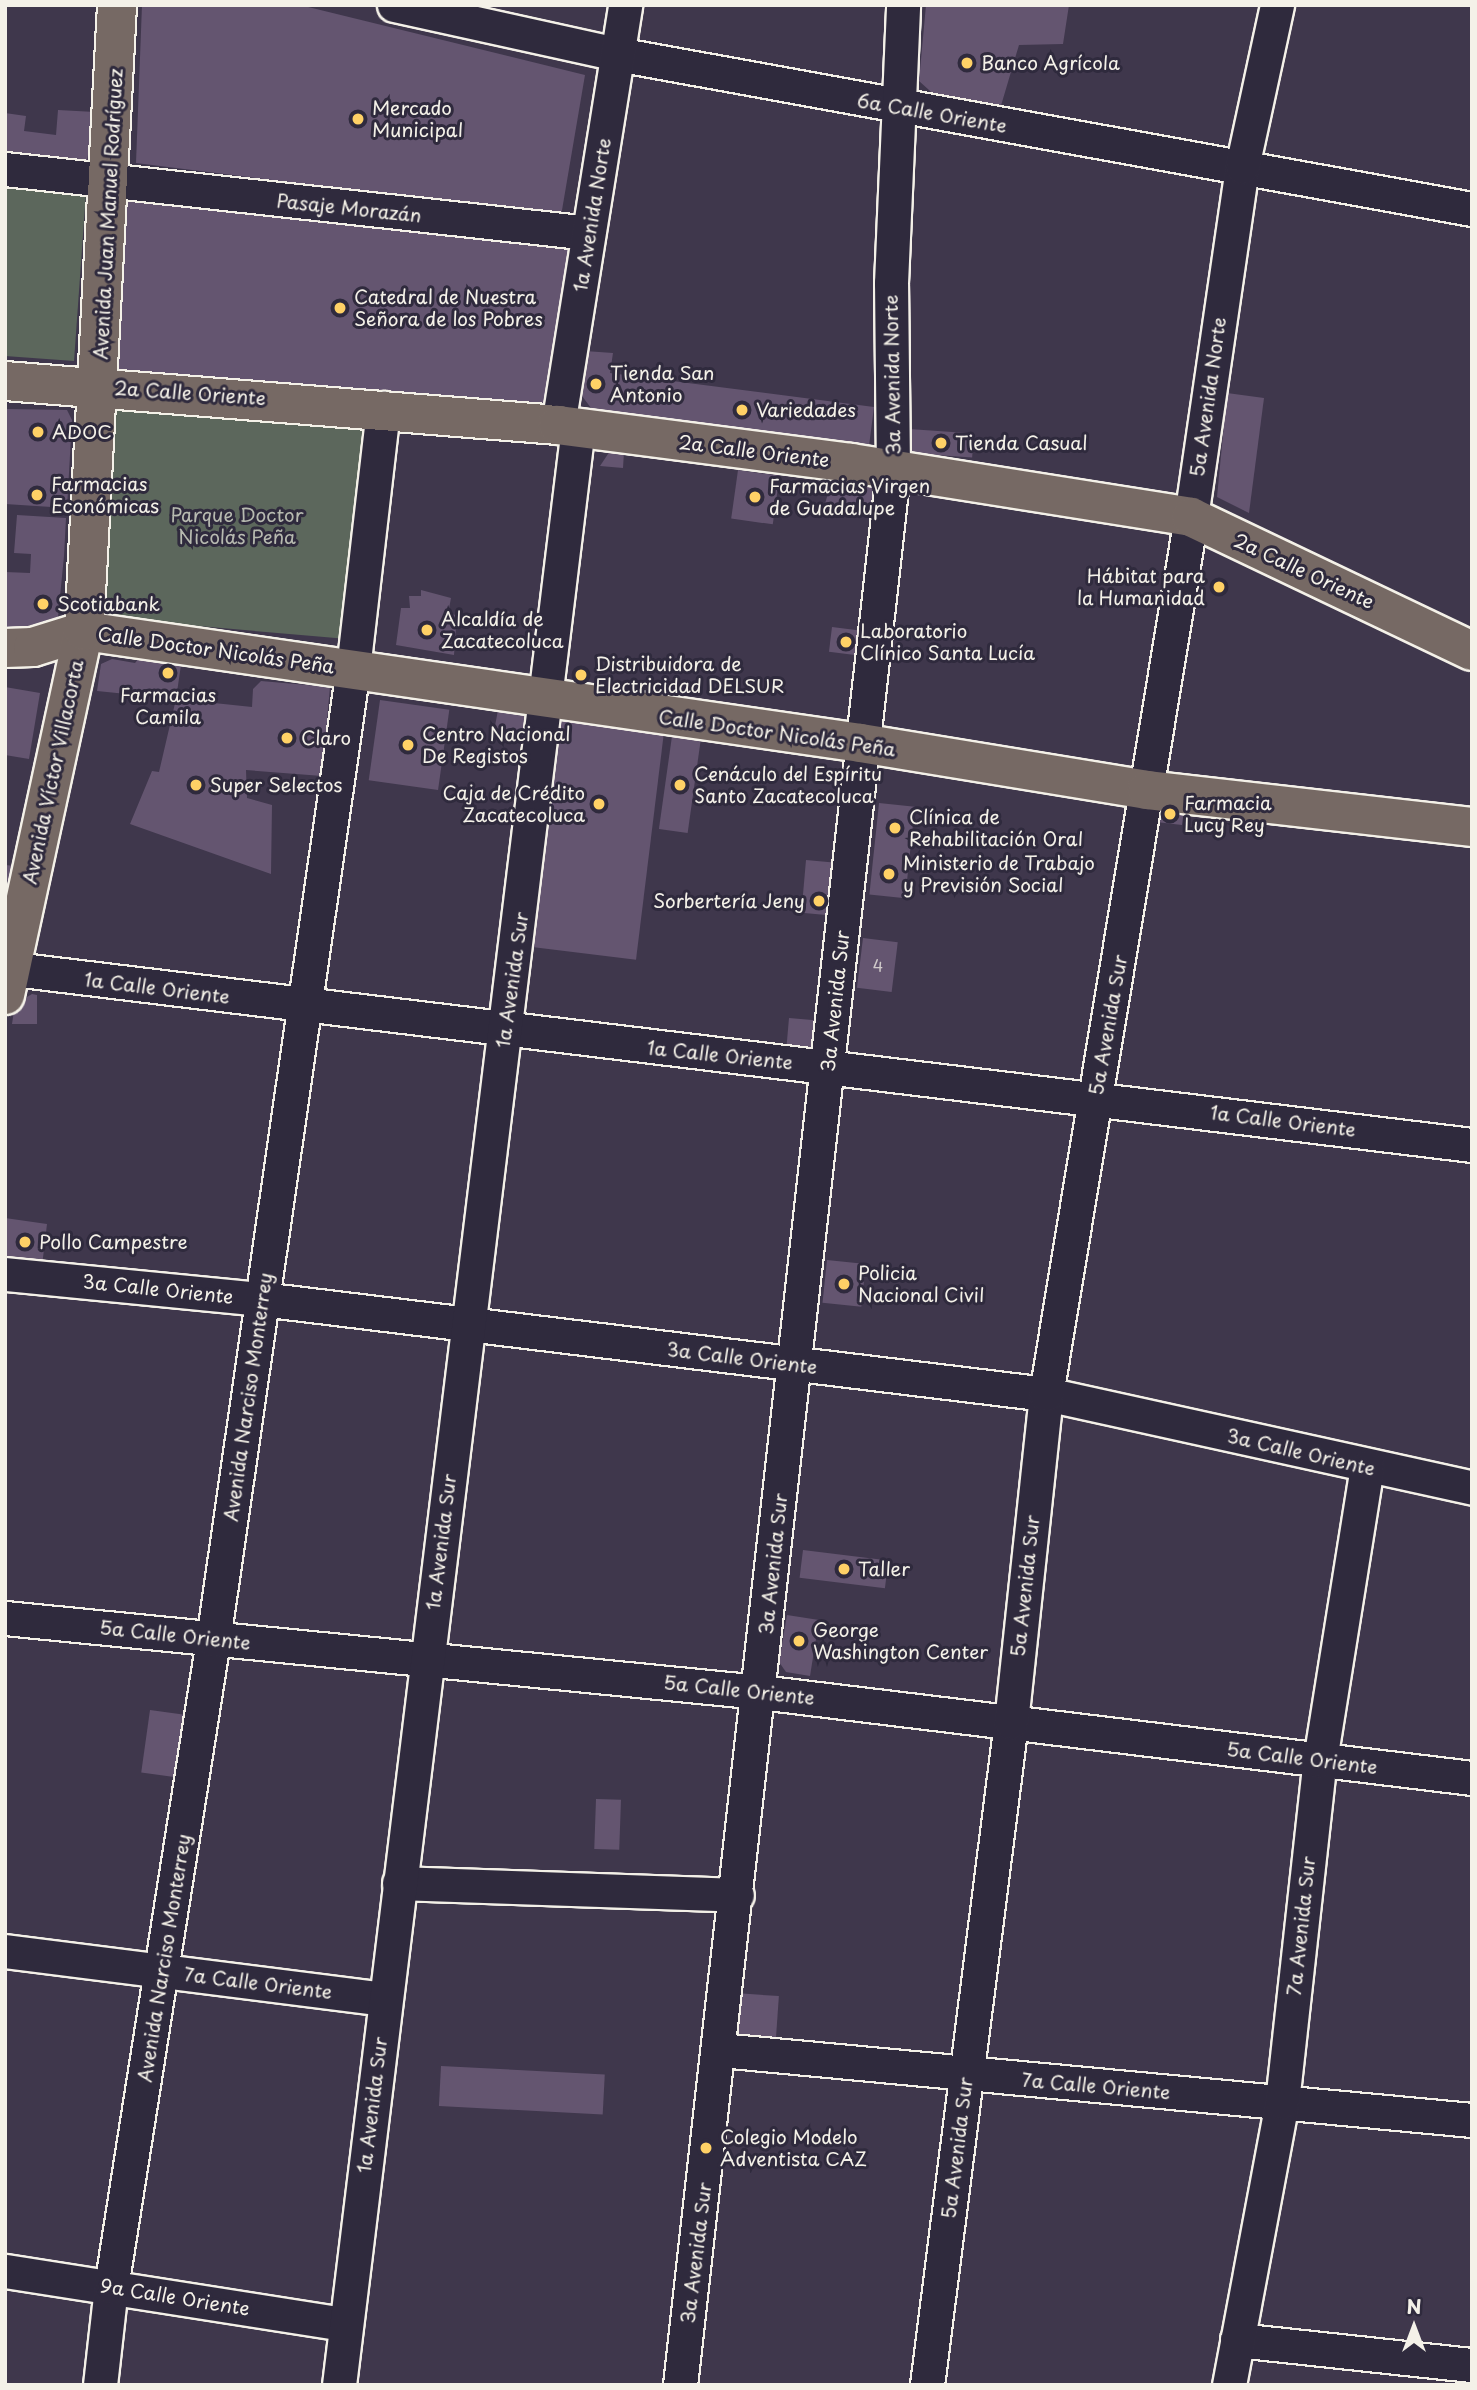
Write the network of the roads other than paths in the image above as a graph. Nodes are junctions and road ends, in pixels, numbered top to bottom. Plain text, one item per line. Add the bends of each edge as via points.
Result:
1 (117, 5) edge
2 (394, 5) edge
3 (625, 5) edge
4 (903, 5) edge
5 (1277, 5) edge
6 (617, 54) junction
7 (896, 107) junction
8 (1242, 167) junction
9 (5, 169) edge
10 (110, 183) junction
11 (1472, 209) edge
12 (589, 233) junction
13 (5, 380) edge
14 (100, 386) junction
15 (383, 408) junction
16 (568, 427) junction
17 (893, 471) junction
18 (1191, 517) junction
19 (84, 631) junction
20 (5, 648) edge
21 (1472, 651) edge
22 (353, 669) junction
23 (548, 701) junction
24 (861, 743) junction
25 (1147, 790) junction
26 (1472, 827) edge
27 (7, 977) edge
28 (305, 1007) junction
29 (504, 1031) junction
30 (828, 1067) junction
31 (1096, 1098) junction
32 (1472, 1144) edge
33 (5, 1274) edge
34 (261, 1299) junction
35 (467, 1327) junction
36 (794, 1364) junction
37 (1046, 1394) junction
38 (1367, 1467) junction
39 (1472, 1488) edge
40 (5, 1618) edge
41 (213, 1640) junction
42 (427, 1656) junction
43 (760, 1692) junction
44 (1011, 1722) junction
45 (1320, 1760) junction
46 (1472, 1778) edge
47 (399, 1884) junction
48 (737, 1895) junction
49 (5, 1951) edge
50 (162, 1971) junction
51 (385, 1999) junction
52 (720, 2050) junction
53 (966, 2075) junction
54 (1282, 2102) junction
55 (1472, 2120) edge
56 (5, 2271) edge
57 (111, 2287) junction
58 (345, 2324) junction
59 (1237, 2340) junction
60 (1472, 2365) edge
61 (100, 2385) edge
62 (339, 2385) edge
63 (680, 2385) edge
64 (927, 2385) edge
65 (1229, 2385) edge

1 - 10 main road, Avenida Juan Manuel Rodríguez
2 - 6 street, 6a Calle Oriente
3 - 6 street, 1a Avenida Norte
4 - 7 street, 3a Avenida Norte
5 - 8 street, 5a Avenida Norte
6 - 7 street, 6a Calle Oriente
6 - 12 street, 1a Avenida Norte
7 - 8 street, 6a Calle Oriente
7 - 17 street, 3a Avenida Norte
8 - 11 street, 6a Calle Oriente
8 - 18 street, 5a Avenida Norte
9 - 10 street, Pasaje Morazán
10 - 12 street, Pasaje Morazán
10 - 14 main road, Avenida Juan Manuel Rodríguez
12 - 16 street, 1a Avenida Norte
13 - 14 main road, 2a Calle Oriente
14 - 15 main road, 2a Calle Oriente
14 - 19 main road, Avenida Juan Manuel Rodríguez
15 - 16 main road, 2a Calle Oriente
15 - 22 street, Avenida Narciso Monterrey
16 - 17 main road, 2a Calle Oriente
16 - 23 street, 1a Avenida Norte
17 - 18 main road, 2a Calle Oriente
17 - 24 street, 3a Avenida Norte
18 - 21 main road, 2a Calle Oriente
18 - 25 street, 5a Avenida Norte
19 - 20 main road via 33,646
19 - 22 main road, Calle Doctor Nicolás Peña
19 - 27 main road, Avenida Víctor Villacorta
22 - 23 main road, Calle Doctor Nicolás Peña
22 - 28 street, Avenida Narciso Monterrey
23 - 24 main road, Calle Doctor Nicolás Peña
23 - 29 street, 1a Avenida Sur
24 - 25 main road, Calle Doctor Nicolás Peña
24 - 30 street, 3a Avenida Sur
25 - 26 main road, Calle Doctor Nicolás Peña
25 - 31 street, 5a Avenida Sur
27 - 28 street, 1a Calle Oriente
28 - 29 street, 1a Calle Oriente
28 - 34 street, Avenida Narciso Monterrey
29 - 30 street, 1a Calle Oriente
29 - 35 street, 1a Avenida Sur
30 - 31 street, 1a Calle Oriente
30 - 36 street, 3a Avenida Sur
31 - 32 street, 1a Calle Oriente
31 - 37 street, 5a Avenida Sur
33 - 34 street, 3a Calle Oriente
34 - 35 street, 3a Calle Oriente
34 - 41 street, Avenida Narciso Monterrey
35 - 36 street, 3a Calle Oriente
35 - 42 street, 1a Avenida Sur
36 - 37 street, 3a Calle Oriente
36 - 43 street, 3a Avenida Sur
37 - 38 street, 3a Calle Oriente
37 - 44 street, 5a Avenida Sur
38 - 39 street, 3a Calle Oriente
38 - 45 street, 7a Avenida Sur
40 - 41 street, 5a Calle Oriente
41 - 42 street, 5a Calle Oriente
41 - 50 street, Avenida Narciso Monterrey
42 - 43 street, 5a Calle Oriente
42 - 47 street, 1a Avenida Sur
43 - 44 street, 5a Calle Oriente
43 - 48 street, 3a Avenida Sur
44 - 45 street, 5a Calle Oriente
44 - 53 street, 5a Avenida Sur
45 - 46 street, 5a Calle Oriente
45 - 54 street, 7a Avenida Sur
47 - 48 street
47 - 51 street, 1a Avenida Sur
48 - 52 street, 3a Avenida Sur
49 - 50 street, 7a Calle Oriente
50 - 51 street, 7a Calle Oriente
50 - 57 street, Avenida Narciso Monterrey
51 - 58 street, 1a Avenida Sur
52 - 53 street, 7a Calle Oriente
52 - 63 street, 3a Avenida Sur
53 - 54 street, 7a Calle Oriente
53 - 64 street, 5a Avenida Sur
54 - 55 street, 7a Calle Oriente
54 - 59 street, 7a Avenida Sur
56 - 57 street, 9a Calle Oriente
57 - 58 street, 9a Calle Oriente
57 - 61 street, Avenida Narciso Monterrey
58 - 62 street, 1a Avenida Sur
59 - 60 street
59 - 65 street, 7a Avenida Sur

